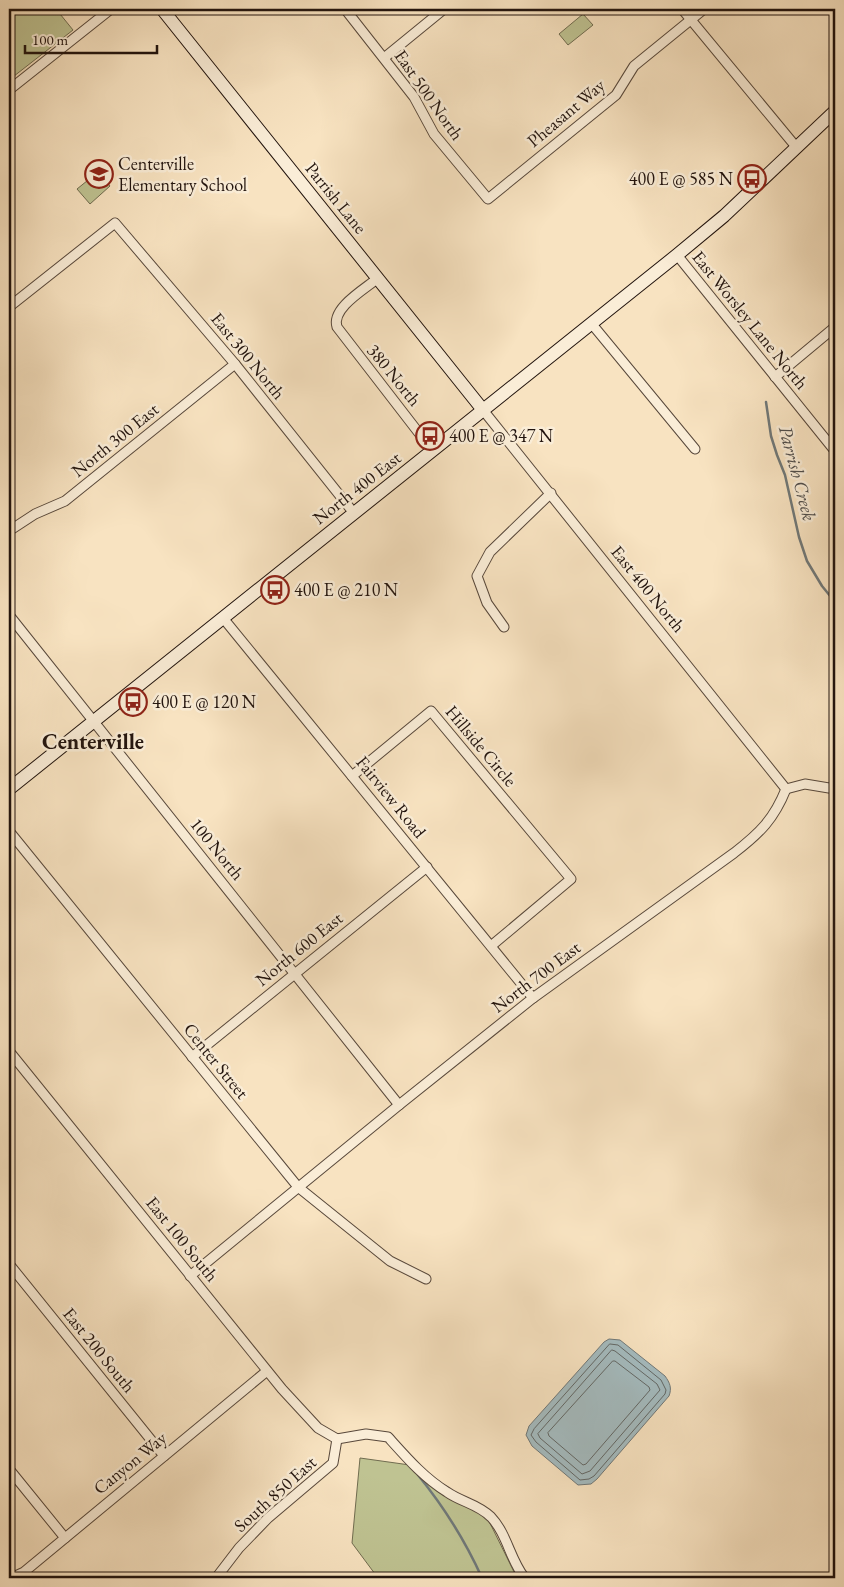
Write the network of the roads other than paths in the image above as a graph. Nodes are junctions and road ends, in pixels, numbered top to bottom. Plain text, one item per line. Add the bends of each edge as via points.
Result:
1 (111, 9) edge
2 (162, 9) edge
3 (345, 9) edge
4 (444, 9) edge
5 (682, 9) edge
6 (704, 9) edge
7 (691, 19) junction
8 (384, 58) junction
9 (9, 90) edge
10 (835, 111) edge
11 (797, 148) junction
12 (488, 199) joint
13 (676, 255) junction
14 (378, 278) junction
15 (9, 307) edge
16 (591, 323) junction
17 (835, 327) edge
18 (235, 364) junction
19 (775, 377) junction
20 (483, 410) junction
21 (694, 449) dead end
22 (432, 450) junction
23 (835, 451) edge
24 (550, 493) junction
25 (353, 512) junction
26 (9, 531) edge
27 (9, 614) edge
28 (223, 618) junction
29 (504, 627) dead end
30 (94, 721) junction
31 (352, 776) junction
32 (786, 788) junction
33 (9, 789) edge
34 (835, 789) edge
35 (9, 832) edge
36 (426, 867) junction
37 (491, 946) junction
38 (295, 974) junction
39 (533, 998) junction
40 (9, 1051) edge
41 (192, 1057) junction
42 (399, 1105) junction
43 (298, 1188) junction
44 (9, 1264) edge
45 (190, 1276) junction
46 (426, 1279) dead end
47 (267, 1371) junction
48 (337, 1439) junction
49 (164, 1456) junction
50 (9, 1469) edge
51 (65, 1538) junction
52 (524, 1577) edge
53 (10, 1578) edge
54 (216, 1578) edge

1 - 9 street
2 - 14 street, Parrish Lane
3 - 8 street, East 500 North
4 - 8 street
5 - 7 street
6 - 7 street, Pheasant Way
7 - 11 street
7 - 12 street, Pheasant Way via 634,66 616,95
8 - 12 street, East 500 North via 414,97 434,134
10 - 11 street, North 400 East
11 - 13 street, North 400 East via 724,216
13 - 16 street, North 400 East
13 - 19 street, East Worsley Lane North
14 - 20 street, Parrish Lane
14 - 22 street, 380 North via 344,306 336,319 337,327
15 - 18 street, East 300 North via 115,223
16 - 20 street, North 400 East
16 - 21 street
17 - 19 street
18 - 25 street, East 300 North
18 - 26 street, North 300 East via 65,501 35,514
19 - 23 street, East Worsley Lane North
20 - 22 street, North 400 East
20 - 24 street, East 400 North
22 - 25 street, North 400 East
24 - 29 street via 490,552 477,576 488,603
24 - 32 street, East 400 North
25 - 28 street, North 400 East
27 - 30 street, 100 North
28 - 30 street, North 400 East
28 - 31 street, Fairview Road
30 - 33 street, North 400 East
30 - 38 street, 100 North
31 - 36 street, Fairview Road
31 - 37 street, Hillside Circle via 431,711 571,879
32 - 34 street via 805,784
32 - 39 street, North 700 East via 759,834
35 - 41 street, Center Street
36 - 37 street, Fairview Road
36 - 38 street, North 600 East
37 - 39 street, Fairview Road
38 - 41 street, North 600 East
38 - 42 street, 100 North
39 - 42 street, North 700 East
40 - 45 street, East 100 South
41 - 43 street, Center Street
42 - 43 street, North 700 East
43 - 45 street, North 700 East
43 - 46 street, Center Street via 390,1261
44 - 49 street, East 200 South
45 - 47 street, East 100 South
47 - 48 street, East 100 South via 318,1428
47 - 49 street, Canyon Way
48 - 52 street via 366,1434 388,1437 418,1469 448,1493 476,1506 492,1518
48 - 54 street, South 850 East via 333,1463 268,1518
49 - 51 street, Canyon Way
50 - 51 street
51 - 53 street, Canyon Way via 24,1572

